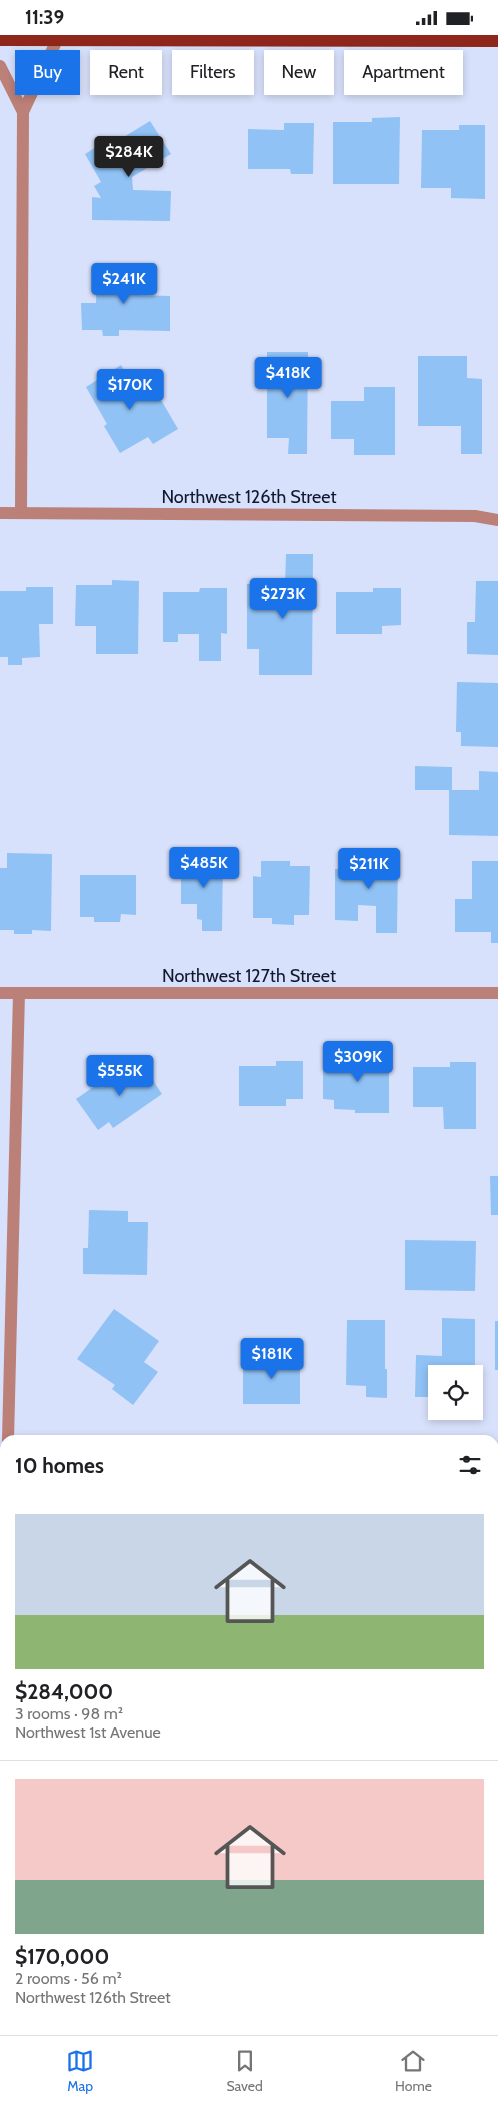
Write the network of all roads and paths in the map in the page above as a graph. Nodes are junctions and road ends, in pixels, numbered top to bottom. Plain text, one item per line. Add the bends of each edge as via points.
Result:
1 (56, 37) edge
2 (0, 39) edge
3 (498, 41) edge
4 (0, 66) edge
5 (23, 112) junction
6 (0, 513) edge
7 (21, 513) junction
8 (498, 520) edge
9 (0, 993) edge
10 (19, 993) junction
11 (498, 993) edge
12 (8, 1435) edge

1 - 2 main road
1 - 3 main road
1 - 5 street
4 - 5 street
5 - 7 street
6 - 7 street, Northwest 126th Street
7 - 8 street, Northwest 126th Street via 475,516
9 - 10 street, Northwest 127th Street
10 - 11 street, Northwest 127th Street
10 - 12 street

